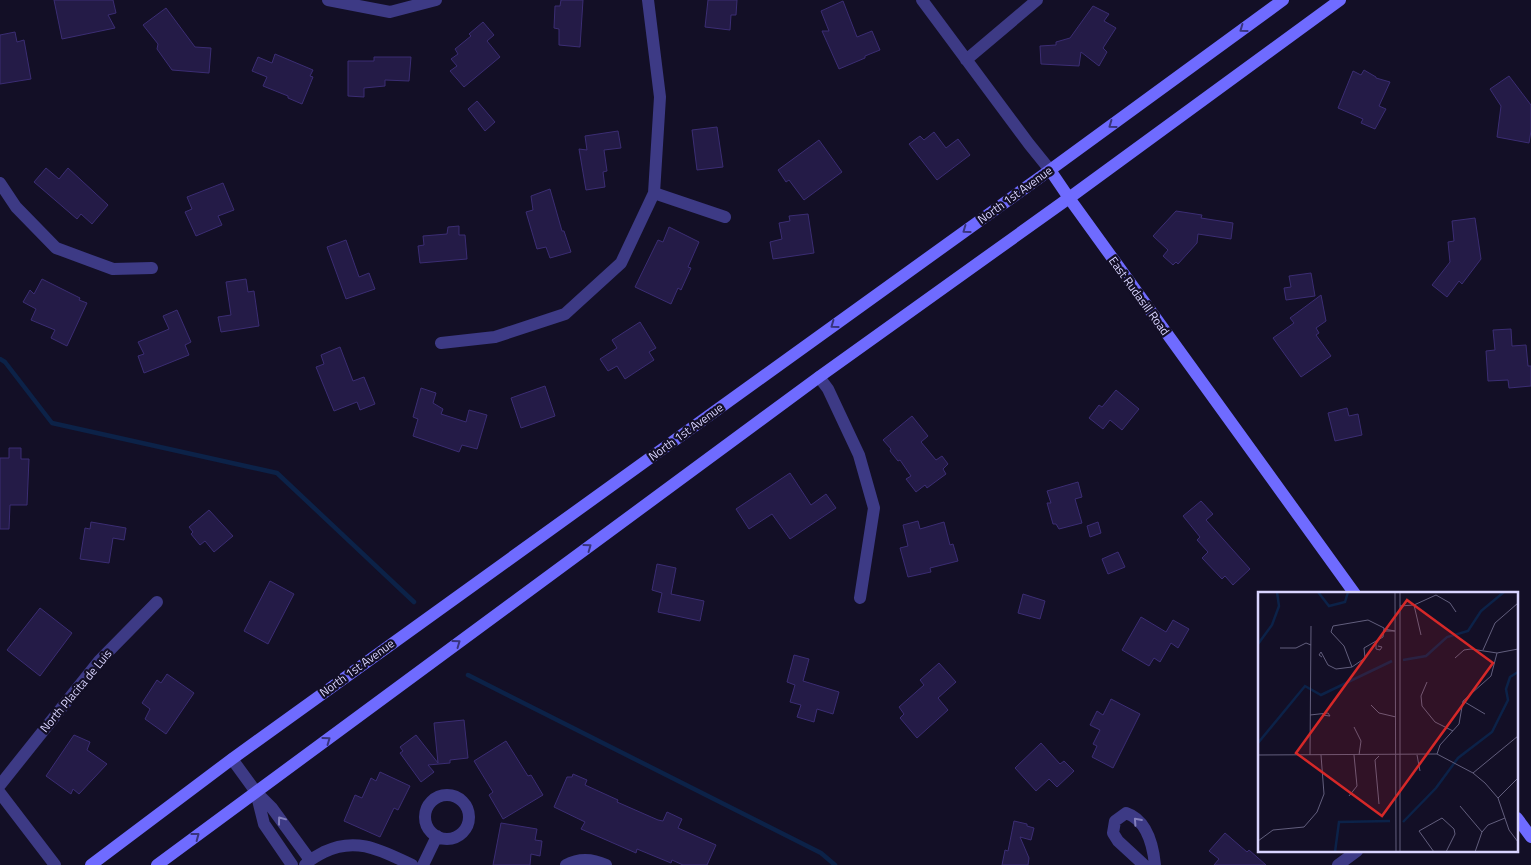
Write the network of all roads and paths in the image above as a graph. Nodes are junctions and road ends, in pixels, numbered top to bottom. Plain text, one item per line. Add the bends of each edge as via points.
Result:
1 (328, 0) edge
2 (436, 0) edge
3 (648, 0) edge
4 (922, 0) edge
5 (1037, 0) edge
6 (1282, 0) edge
7 (1340, 0) edge
8 (390, 6) edge
9 (966, 60) junction
10 (1050, 170) junction
11 (0, 183) edge
12 (654, 193) junction
13 (1068, 198) junction
14 (725, 217) dead end
15 (152, 268) dead end
16 (440, 343) dead end
17 (819, 377) junction
18 (1354, 592) edge
19 (860, 598) dead end
20 (157, 602) dead end
21 (232, 758) junction
22 (0, 785) edge
23 (256, 792) junction
24 (0, 793) edge
25 (1518, 819) edge
26 (438, 836) dead end
27 (1531, 837) edge
28 (1356, 852) edge
29 (308, 862) edge
30 (55, 865) edge
31 (91, 865) edge
32 (157, 865) edge
33 (292, 865) edge
34 (412, 865) edge
35 (423, 865) edge
36 (566, 865) edge
37 (606, 865) edge
38 (1144, 865) edge
39 (1155, 865) edge
40 (1338, 865) edge

1 - 8 street
2 - 8 street
3 - 12 street via 660,97
4 - 9 street, East Rudasill Road
5 - 9 street
6 -> 10 main road, North 1st Avenue
7 - 13 main road
9 - 10 street, East Rudasill Road
10 - 13 main road, East Rudasill Road
10 -> 21 main road, North 1st Avenue
11 - 15 street via 16,208 56,248 114,269
12 - 14 street
12 - 16 street via 621,263 565,314 495,337
13 - 17 main road
13 - 18 main road, East Rudasill Road
17 - 19 street via 828,389 859,455 874,508
23 -> 17 main road
20 - 22 street, North Placita de Luis via 99,661
21 - 23 street
21 - 31 main road, North 1st Avenue
29 -> 23 street via 272,808
32 -> 23 main road
23 - 33 street via 264,824
24 - 30 street
25 - 27 main road
26 - 35 street
28 - 40 street
29 - 34 street via 335,847 354,844 382,851
36 - 37 street via 578,860 593,860
39 -> 38 street via 1153,845 1135,816 1126,813 1115,821 1113,833

